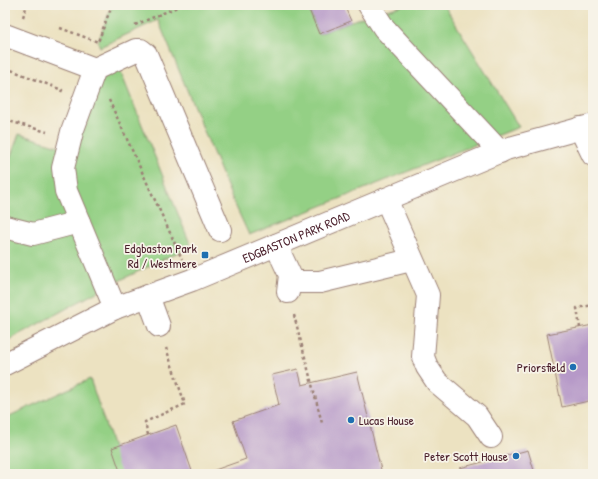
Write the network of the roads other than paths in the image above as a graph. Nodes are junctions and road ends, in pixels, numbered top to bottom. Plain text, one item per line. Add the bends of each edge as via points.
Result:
1 (369, 5) edge
2 (5, 35) edge
3 (95, 68) junction
4 (587, 126) edge
5 (500, 152) junction
6 (593, 155) edge
7 (386, 199) junction
8 (79, 222) junction
9 (5, 227) edge
10 (220, 230) dead end
11 (276, 245) junction
12 (411, 260) junction
13 (148, 296) junction
14 (115, 308) junction
15 (159, 326) road end
16 (5, 364) edge
17 (491, 437) dead end

1 - 5 street via 384,28
2 - 3 street
3 - 8 street via 72,132 63,168 66,191
3 - 10 street via 136,50 146,54
4 - 5 street, EDGBASTON PARK ROAD
4 - 6 street
5 - 7 street, EDGBASTON PARK ROAD
7 - 11 street, EDGBASTON PARK ROAD
7 - 12 street
8 - 9 street via 33,234
8 - 14 street
11 - 12 street via 290,275 289,287
11 - 13 street, EDGBASTON PARK ROAD
12 - 17 street via 428,295 423,357 427,367 437,382 477,416
13 - 14 street, EDGBASTON PARK ROAD
13 - 15 street
14 - 16 street, EDGBASTON PARK ROAD

